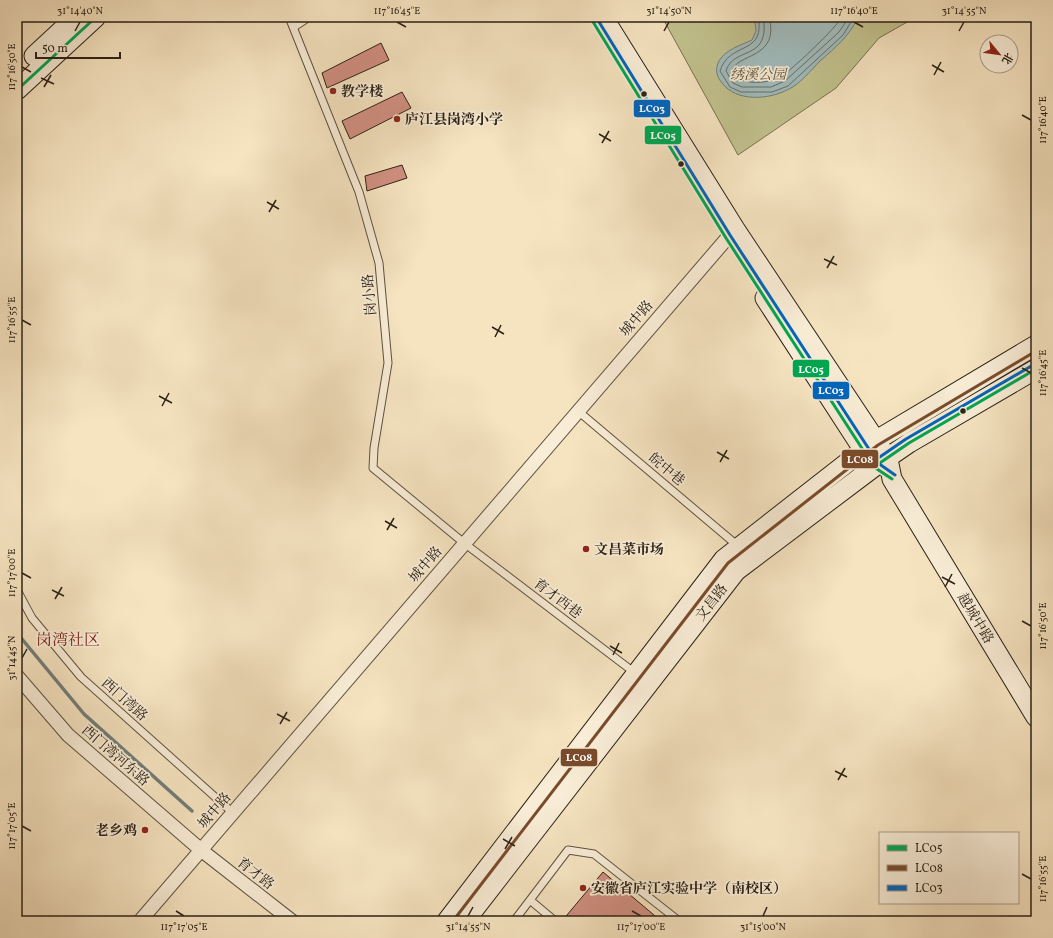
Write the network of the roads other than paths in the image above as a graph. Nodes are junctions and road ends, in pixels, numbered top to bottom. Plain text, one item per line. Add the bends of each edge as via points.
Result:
1 (76, 17) edge
2 (96, 17) edge
3 (289, 17) edge
4 (309, 17) edge
5 (590, 17) edge
6 (603, 17) edge
7 (294, 27) junction
8 (17, 72) edge
9 (17, 90) edge
10 (730, 233) junction
11 (1036, 345) edge
12 (1036, 369) edge
13 (578, 411) junction
14 (869, 445) junction
15 (881, 463) junction
16 (464, 543) junction
17 (740, 546) junction
18 (17, 590) edge
19 (636, 674) junction
20 (17, 676) edge
21 (1036, 717) edge
22 (233, 813) junction
23 (201, 850) junction
24 (530, 900) junction
25 (140, 921) edge
26 (292, 921) edge
27 (447, 921) edge
28 (465, 921) edge
29 (514, 921) edge
30 (555, 921) edge
31 (679, 921) edge

1 - 8 main road
2 - 9 main road
3 - 7 lane, 岗小路
4 - 7 lane
5 - 10 main road
6 - 10 main road, 越城中路
7 - 16 lane, 岗小路 via 359,192 379,263 388,363 373,468
10 - 13 street, 城中路
10 - 14 main road, 越城中路
11 - 14 main road, 文昌路
12 - 15 main road, 文昌路 via 909,443
13 - 16 street, 城中路
13 - 17 lane, 皖中巷
14 - 15 main road, 越城中路
14 - 17 main road, 文昌路
15 - 21 main road, 越城中路
15 - 28 main road, 文昌路 via 736,571
16 - 19 lane, 育才西巷
16 - 22 street, 城中路
17 - 19 main road, 文昌路 via 724,559
18 - 22 lane, 西门湾路 via 32,618 81,677
19 - 27 main road, 文昌路
20 - 23 street, 西门湾河东路 via 68,734
22 - 23 street, 城中路
23 - 25 street, 城中路
23 - 26 street, 育才路
24 - 29 lane
24 - 30 lane
24 - 31 lane via 568,850 594,854

